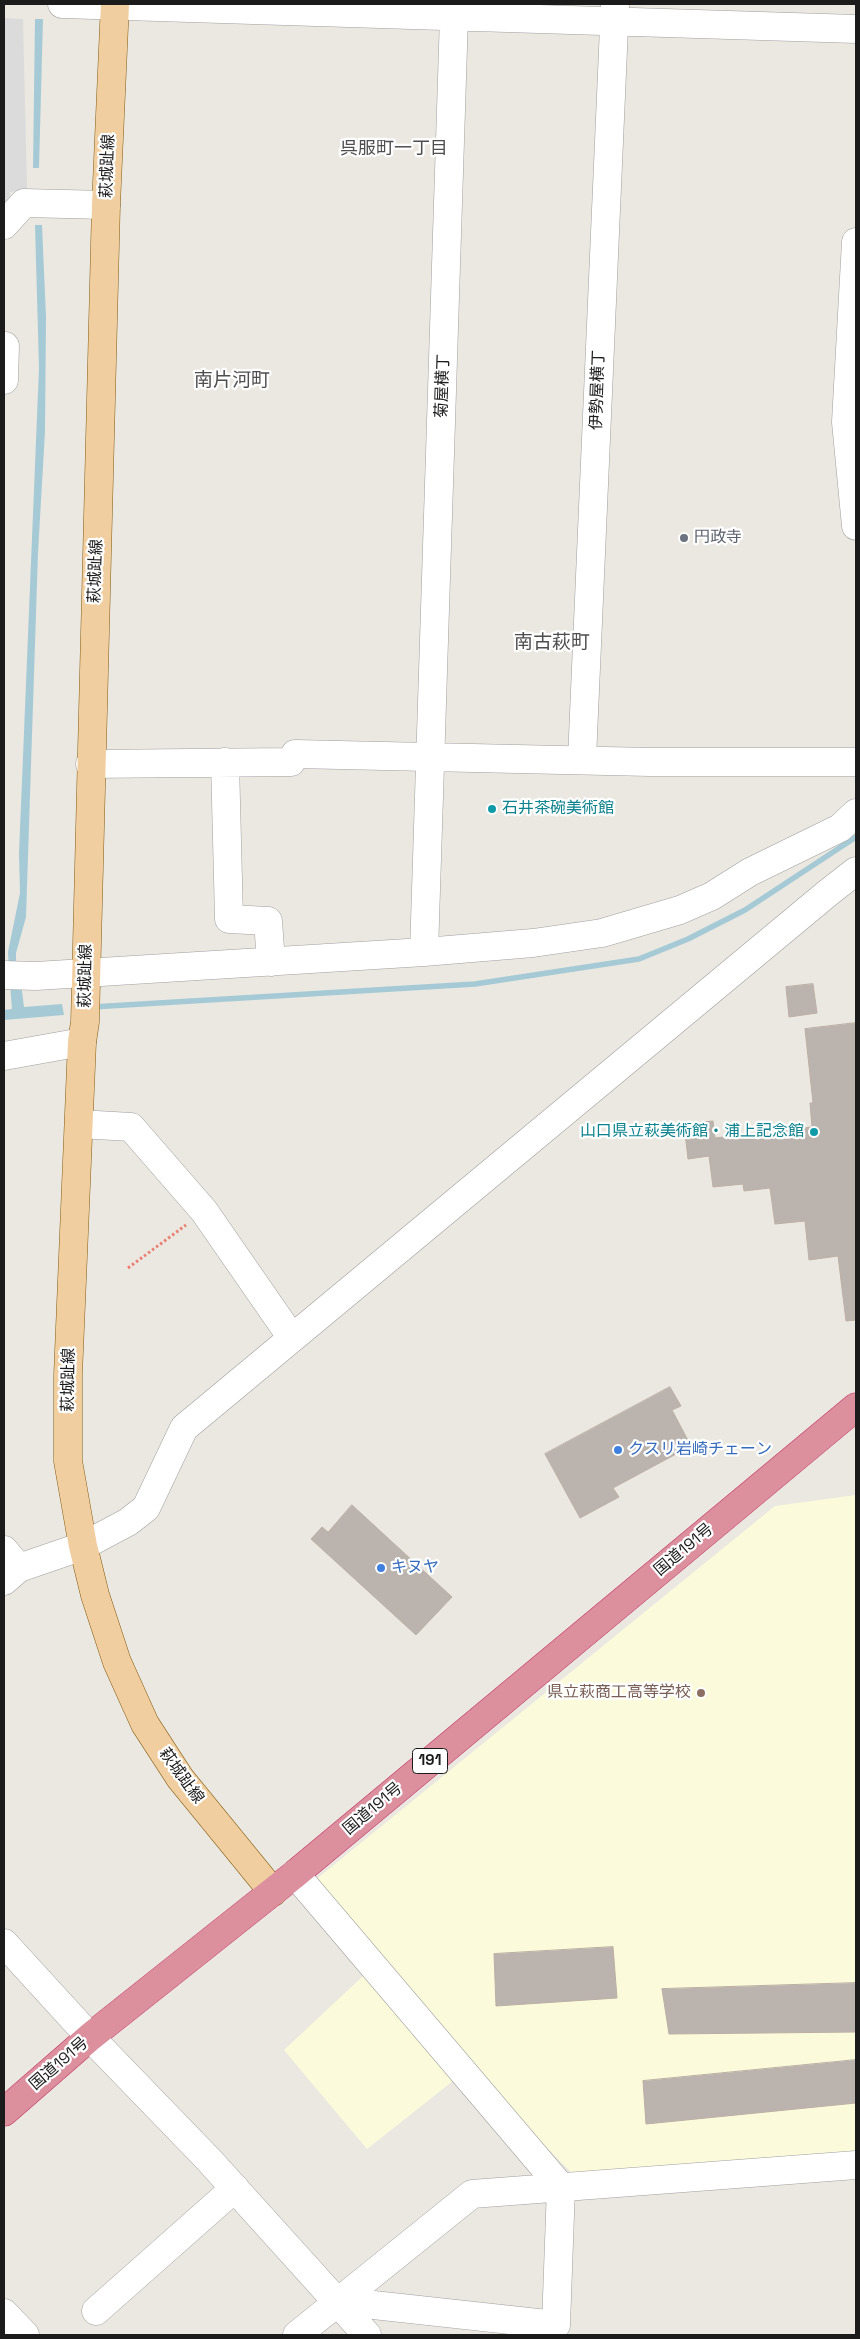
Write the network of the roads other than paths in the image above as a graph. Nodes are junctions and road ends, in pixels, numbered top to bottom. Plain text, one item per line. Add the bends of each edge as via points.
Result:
1 (62, 4) edge
2 (115, 5) edge
3 (614, 12) edge
4 (454, 16) junction
5 (856, 29) edge
6 (106, 205) junction
7 (4, 225) edge
8 (856, 242) edge
9 (5, 346) dead end
10 (4, 380) edge
11 (852, 445) edge
12 (856, 526) edge
13 (431, 756) junction
14 (582, 759) junction
15 (225, 762) junction
16 (856, 762) edge
17 (90, 764) junction
18 (856, 813) edge
19 (856, 871) edge
20 (424, 952) junction
21 (271, 962) junction
22 (87, 971) junction
23 (4, 975) edge
24 (84, 1032) junction
25 (4, 1056) edge
26 (78, 1124) junction
27 (292, 1338) junction
28 (856, 1408) edge
29 (83, 1546) junction
30 (9, 1566) edge
31 (295, 1874) junction
32 (273, 1892) junction
33 (4, 1943) edge
34 (90, 2037) junction
35 (4, 2112) edge
36 (856, 2165) edge
37 (560, 2187) junction
38 (235, 2188) junction
39 (337, 2302) junction
40 (96, 2311) dead end
41 (4, 2313) edge
42 (25, 2335) edge
43 (297, 2335) edge
44 (367, 2335) edge

1 - 2 street
2 - 4 street
2 - 6 main road, 萩城趾線
3 - 4 street
3 - 5 street
3 - 14 street, 伊勢屋横丁
4 - 13 street, 菊屋横丁
6 - 7 street via 24,203
6 - 17 main road, 萩城趾線
8 - 11 street via 846,422
9 - 10 street
11 - 12 street
13 - 14 street
13 - 15 street via 295,754 291,762
13 - 20 street, 菊屋横丁
14 - 16 street
15 - 17 street
15 - 21 street via 228,919 268,921
17 - 22 main road, 萩城趾線
18 - 20 street via 840,828 774,859 712,896 680,910 602,933 533,943
19 - 27 street
20 - 21 street
21 - 22 street
22 - 23 street via 36,976
22 - 24 main road, 萩城趾線
24 - 25 street
24 - 26 main road, 萩城趾線
26 - 27 street via 131,1127 204,1211
26 - 29 main road, 萩城趾線 via 68,1452
27 - 29 street via 184,1428 146,1508 128,1522
28 - 31 highway, 国道191号 / 191
29 - 30 street
29 - 32 main road, 萩城趾線 via 117,1662 145,1724 180,1778
31 - 32 highway, 国道191号 / 191
31 - 37 street
32 - 34 highway, 国道191号 / 191
33 - 34 street
34 - 35 highway, 国道191号 / 191
34 - 38 street
36 - 37 street
37 - 39 street via 472,2194
37 - 39 street via 556,2325
38 - 39 street
38 - 40 street
39 - 43 street
39 - 44 street
41 - 42 street

